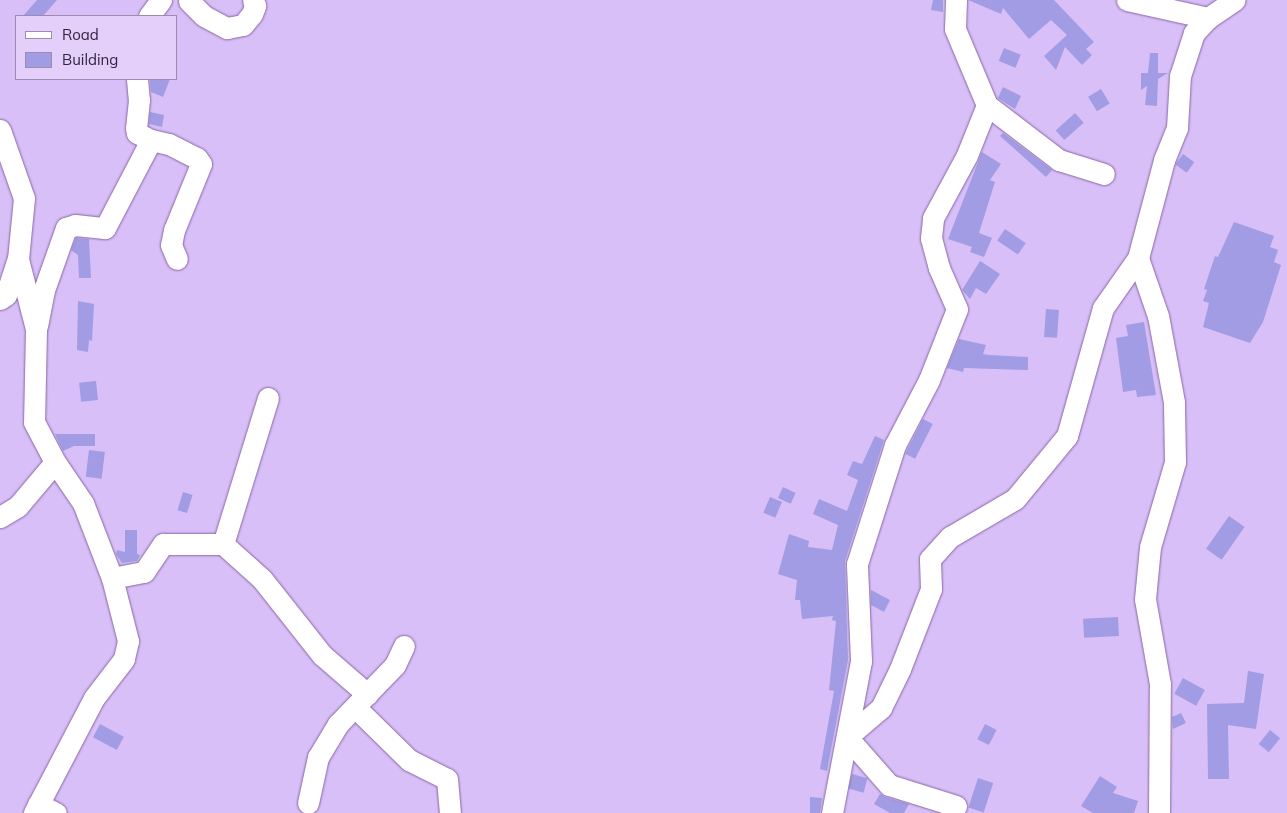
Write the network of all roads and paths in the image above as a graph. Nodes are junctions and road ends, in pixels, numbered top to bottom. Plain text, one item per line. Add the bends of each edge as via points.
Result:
1 (161, 0) edge
2 (189, 0) edge
3 (253, 0) edge
4 (956, 0) edge
5 (1127, 0) edge
6 (1235, 0) edge
7 (150, 15) edge
8 (1208, 18) junction
9 (137, 80) edge
10 (987, 105) junction
11 (0, 130) edge
12 (151, 140) junction
13 (1104, 174) dead end
14 (1138, 258) junction
15 (18, 259) junction
16 (177, 259) dead end
17 (0, 299) edge
18 (27, 299) junction
19 (0, 311) edge
20 (36, 329) junction
21 (268, 398) dead end
22 (55, 462) junction
23 (0, 517) edge
24 (223, 544) junction
25 (112, 578) junction
26 (404, 646) dead end
27 (361, 700) junction
28 (846, 737) junction
29 (308, 803) dead end
30 (956, 806) dead end
31 (43, 810) edge
32 (450, 813) edge
33 (832, 813) edge
34 (1159, 813) edge

1 - 7 street
2 - 3 street via 204,16 227,28 243,25 252,14
4 - 10 street via 955,29
5 - 8 street
6 - 8 street
8 - 14 street via 1194,33 1180,76 1177,128 1164,160
9 - 12 street via 136,128 138,133
10 - 13 street via 1059,160
10 - 28 street via 967,156 933,218 931,238 939,268 957,309 929,380 895,445 857,564 861,661
11 - 15 street via 24,198
12 - 16 street via 169,144 198,158 201,164 174,230 171,245
12 - 20 street via 105,228 75,225 66,228 44,290
14 - 28 street via 1103,308 1067,436 1015,499 950,537 930,559 931,588 900,669 881,708
14 - 34 street via 1158,316 1174,402 1175,462 1150,547 1145,599 1160,684
15 - 17 street via 6,295
15 - 18 street
18 - 19 street
18 - 20 street
20 - 22 street via 34,422
21 - 24 street
22 - 23 street via 18,506
22 - 25 street via 84,502
24 - 25 street via 163,544 144,572
24 - 27 street via 262,579
25 - 31 street via 128,641 124,659 94,698
26 - 27 street via 395,664
27 - 29 street via 338,724 318,757
27 - 32 street via 409,760 448,779
28 - 30 street via 889,785
28 - 33 street

